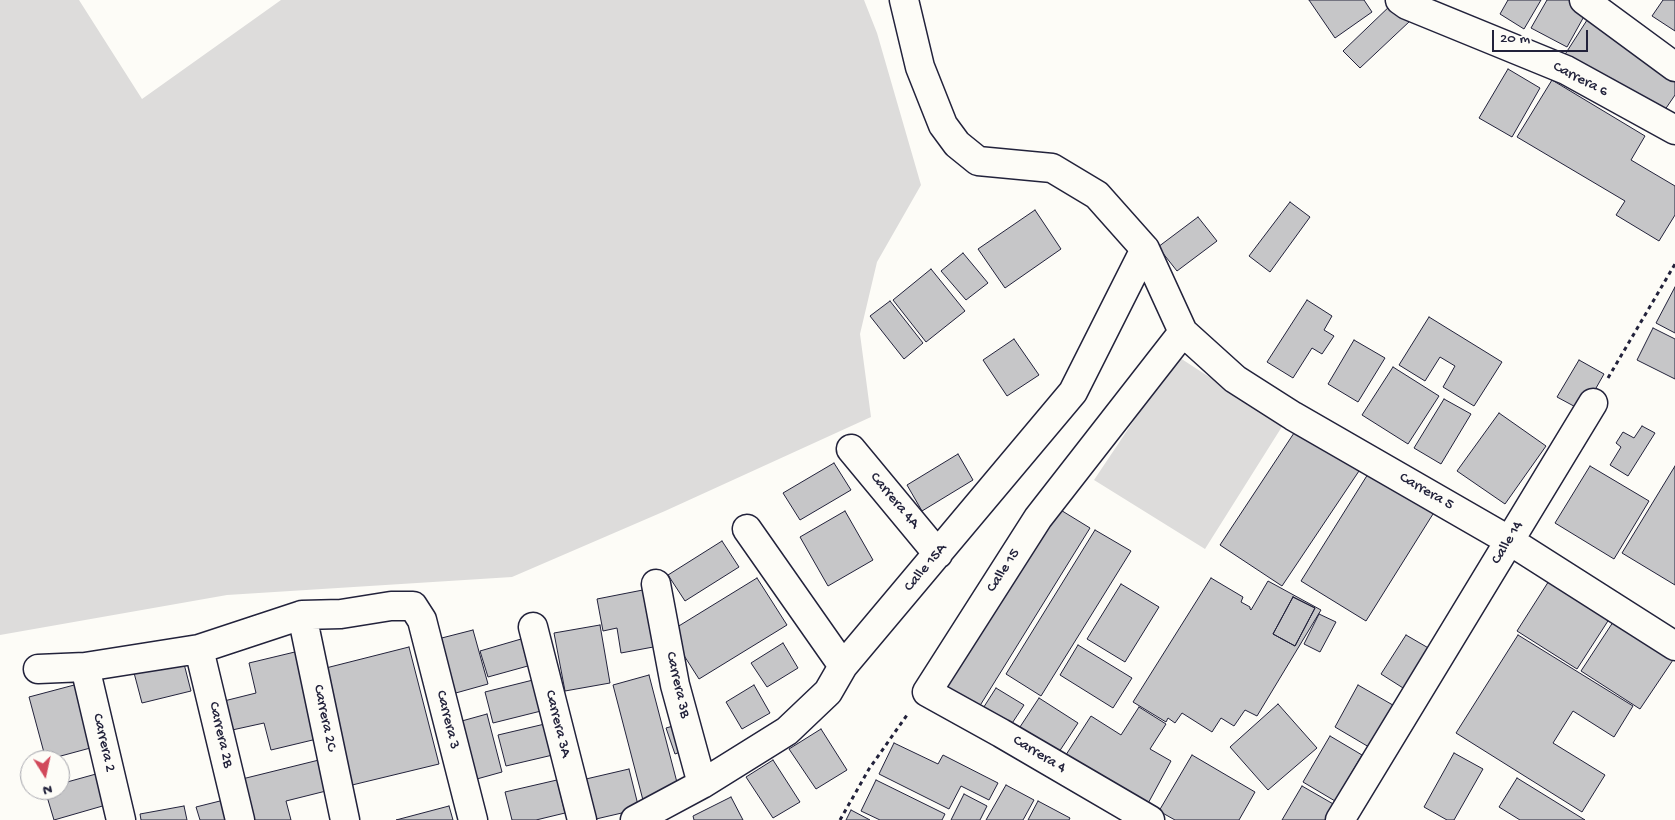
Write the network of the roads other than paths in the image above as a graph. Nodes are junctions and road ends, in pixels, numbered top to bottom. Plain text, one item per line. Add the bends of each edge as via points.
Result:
1 (904, 0) edge
2 (1400, 0) edge
3 (1584, 0) edge
4 (1675, 67) edge
5 (1675, 130) edge
6 (1145, 249) junction
7 (1183, 332) junction
8 (1593, 403) road end
9 (851, 449) dead end
10 (747, 529) dead end
11 (1510, 540) junction
12 (938, 554) junction
13 (656, 584) dead end
14 (302, 615) junction
15 (533, 627) dead end
16 (1675, 646) edge
17 (200, 649) junction
18 (843, 666) junction
19 (85, 667) junction
20 (38, 669) dead end
21 (927, 692) joint
22 (702, 784) junction
23 (121, 820) edge
24 (240, 820) edge
25 (345, 820) edge
26 (472, 820) edge
27 (582, 820) edge
28 (635, 820) edge
29 (1150, 820) edge
30 (1340, 820) edge

1 - 6 street via 920,67 942,125 957,144 978,160 1052,168 1097,195
2 - 5 street, Carrera 6 via 1566,70
3 - 4 street
6 - 7 street
6 - 12 street, Calle 15A via 1073,392
7 - 11 street, Carrera 5 via 1235,379 1293,416
7 - 21 street, Calle 15 via 1038,518
8 - 11 street, Calle 14
9 - 12 street, Carrera 4A
10 - 18 street
11 - 16 street, Carrera 5
11 - 30 street, Calle 14
12 - 18 street, Calle 15A
13 - 22 street, Carrera 3B via 675,684
14 - 17 street
14 - 25 street, Carrera 2C
14 - 26 street, Carrera 3 via 413,606 422,620
15 - 27 street, Carrera 3A
17 - 19 street
17 - 24 street, Carrera 2B
18 - 22 street, Calle 15A via 828,692 787,731
19 - 20 street
19 - 23 street, Carrera 2
21 - 29 street, Carrera 4
22 - 28 street, Calle 15A

